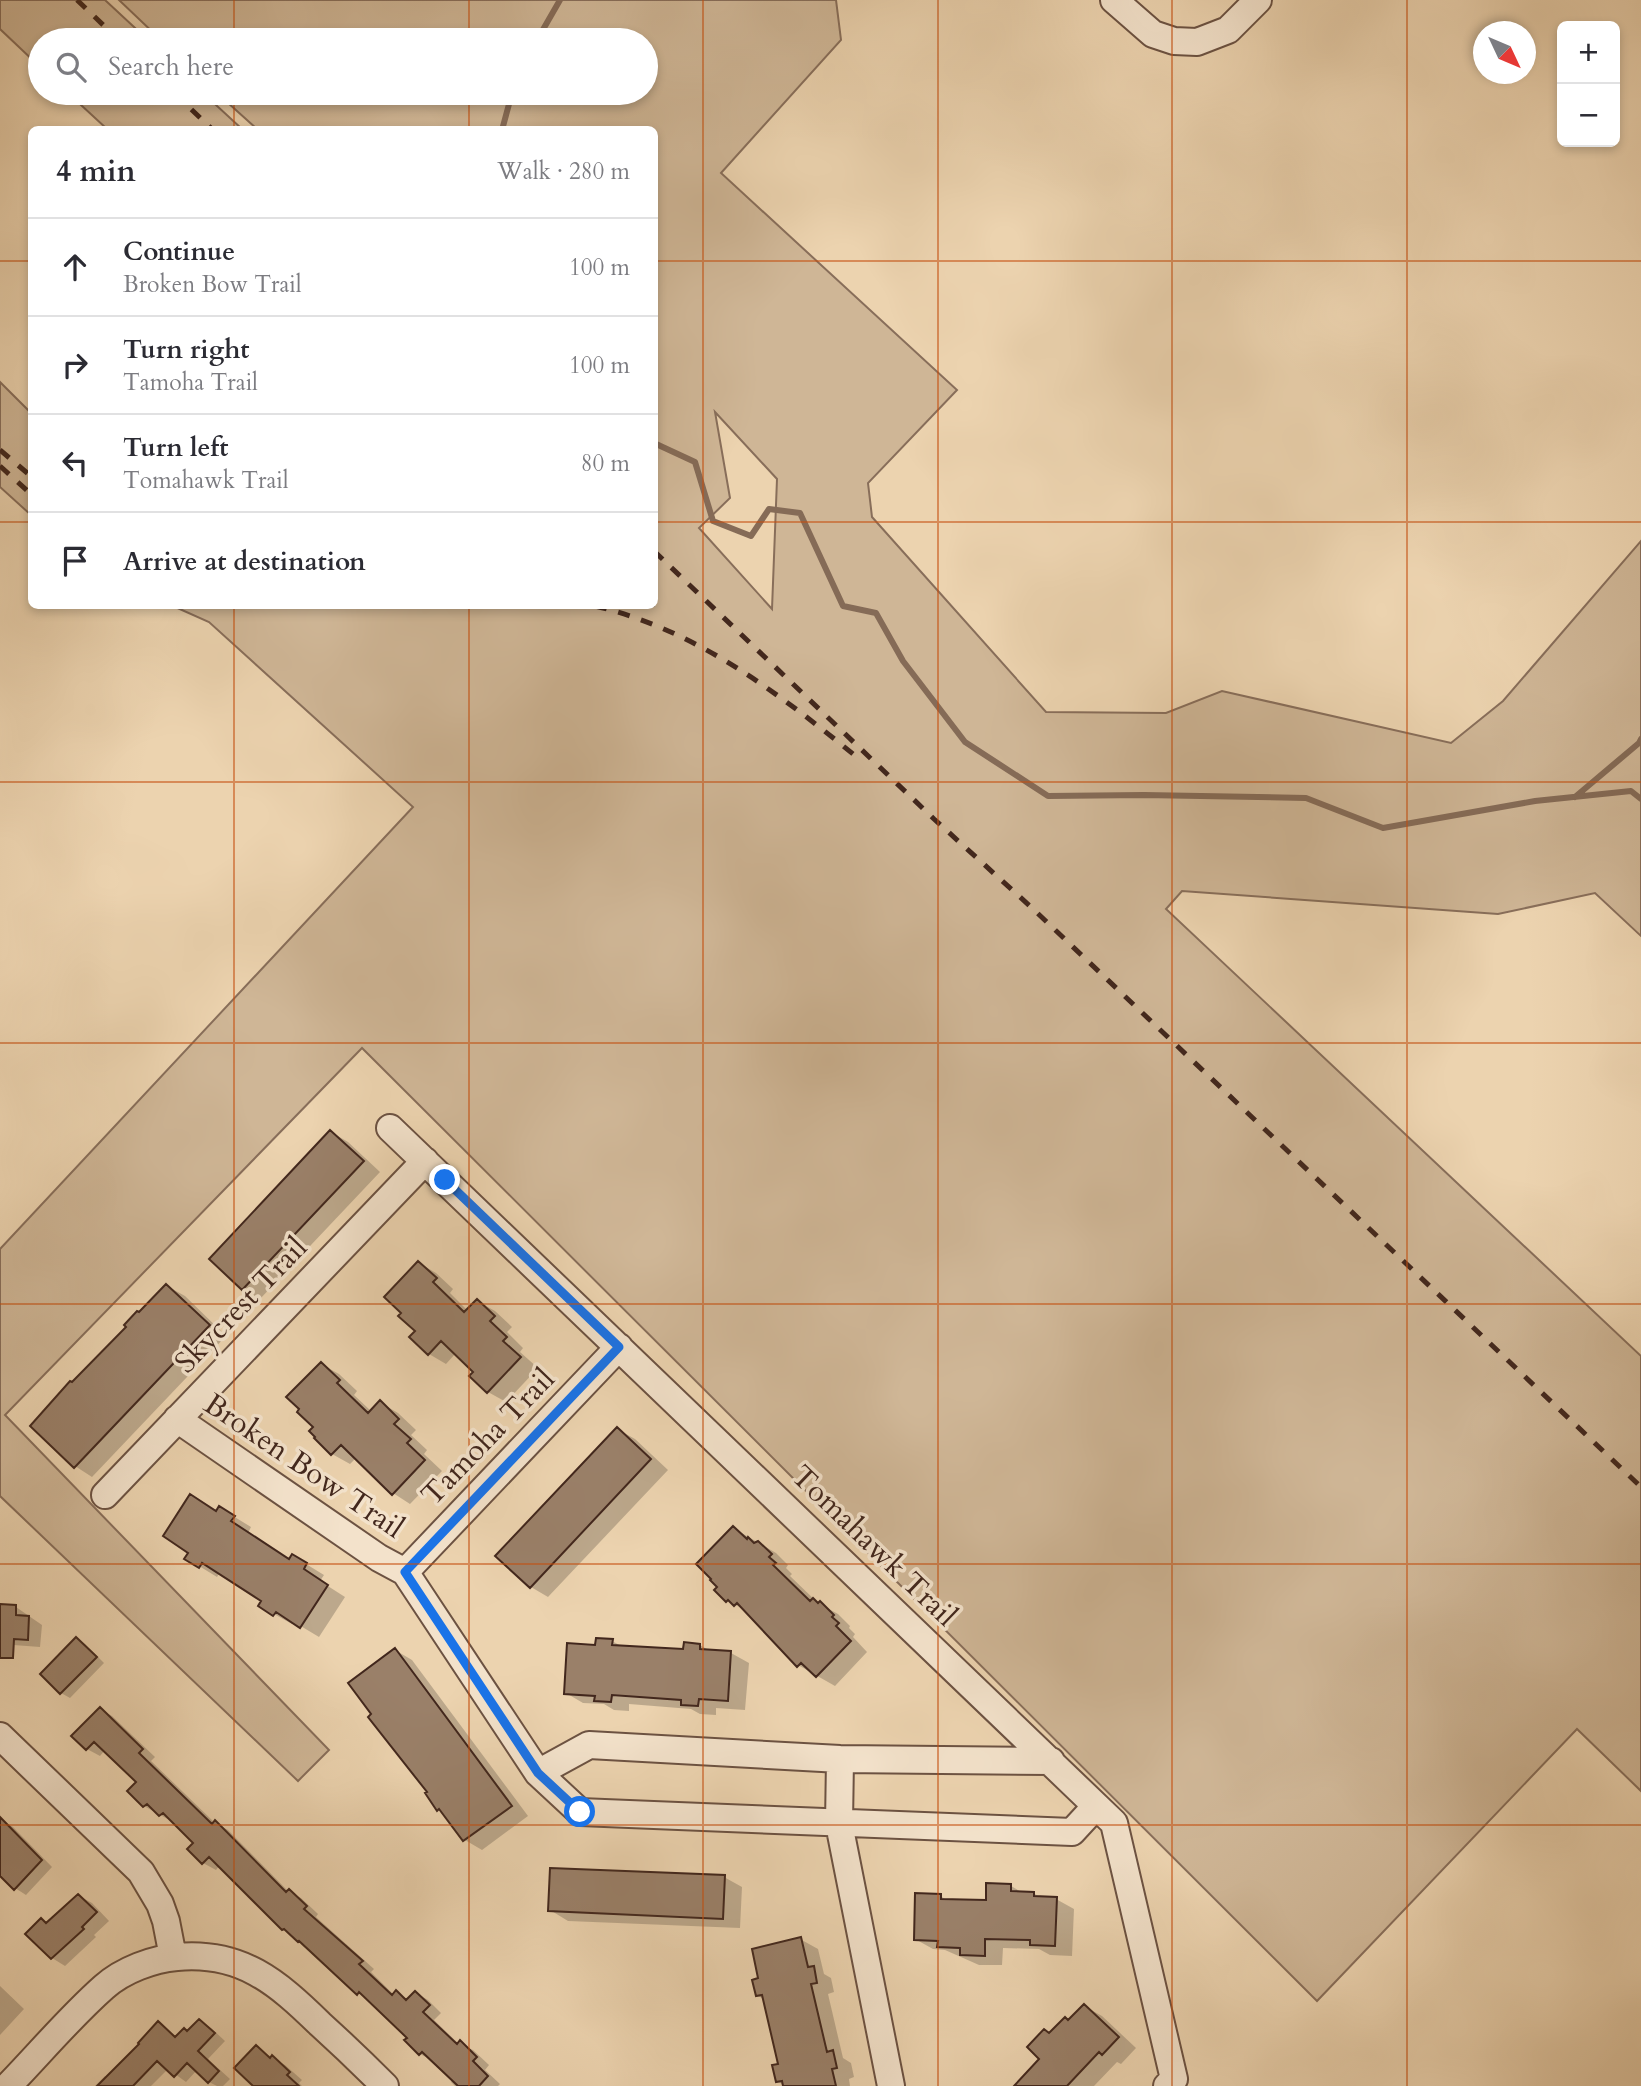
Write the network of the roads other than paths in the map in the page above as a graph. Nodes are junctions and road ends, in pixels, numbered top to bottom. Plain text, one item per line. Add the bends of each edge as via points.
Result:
1 (1114, 0) edge
2 (1258, 0) edge
3 (390, 1128) dead end
4 (425, 1161) junction
5 (619, 1347) junction
6 (177, 1419) junction
7 (105, 1495) dead end
8 (405, 1572) junction
9 (0, 1736) edge
10 (839, 1759) junction
11 (1051, 1761) junction
12 (538, 1773) junction
13 (1096, 1806) junction
14 (839, 1824) junction
15 (173, 1957) junction
16 (8, 2086) edge
17 (385, 2086) edge
18 (891, 2086) edge
19 (1167, 2086) edge

1 - 2 street via 1153,34 1197,42 1228,30
3 - 4 street, Tomahawk Trail
4 - 5 street, Tomahawk Trail
4 - 6 street, Skycrest Trail
5 - 8 street, Tamoha Trail
5 - 11 street, Tomahawk Trail
6 - 7 street, Skycrest Trail
6 - 8 street, Broken Bow Trail
8 - 12 street, Broken Bow Trail
9 - 15 street via 146,1879 166,1921
10 - 11 street
10 - 12 street via 589,1745
10 - 14 street
11 - 13 street, Tomahawk Trail
12 - 14 street, Broken Bow Trail via 580,1812
13 - 14 street, Broken Bow Trail via 1072,1832
13 - 19 street, Tomahawk Trail via 1114,1823 1174,2079
14 - 18 street
15 - 16 street via 146,1964 105,1986
15 - 17 street via 212,1957 258,1972 289,1994

